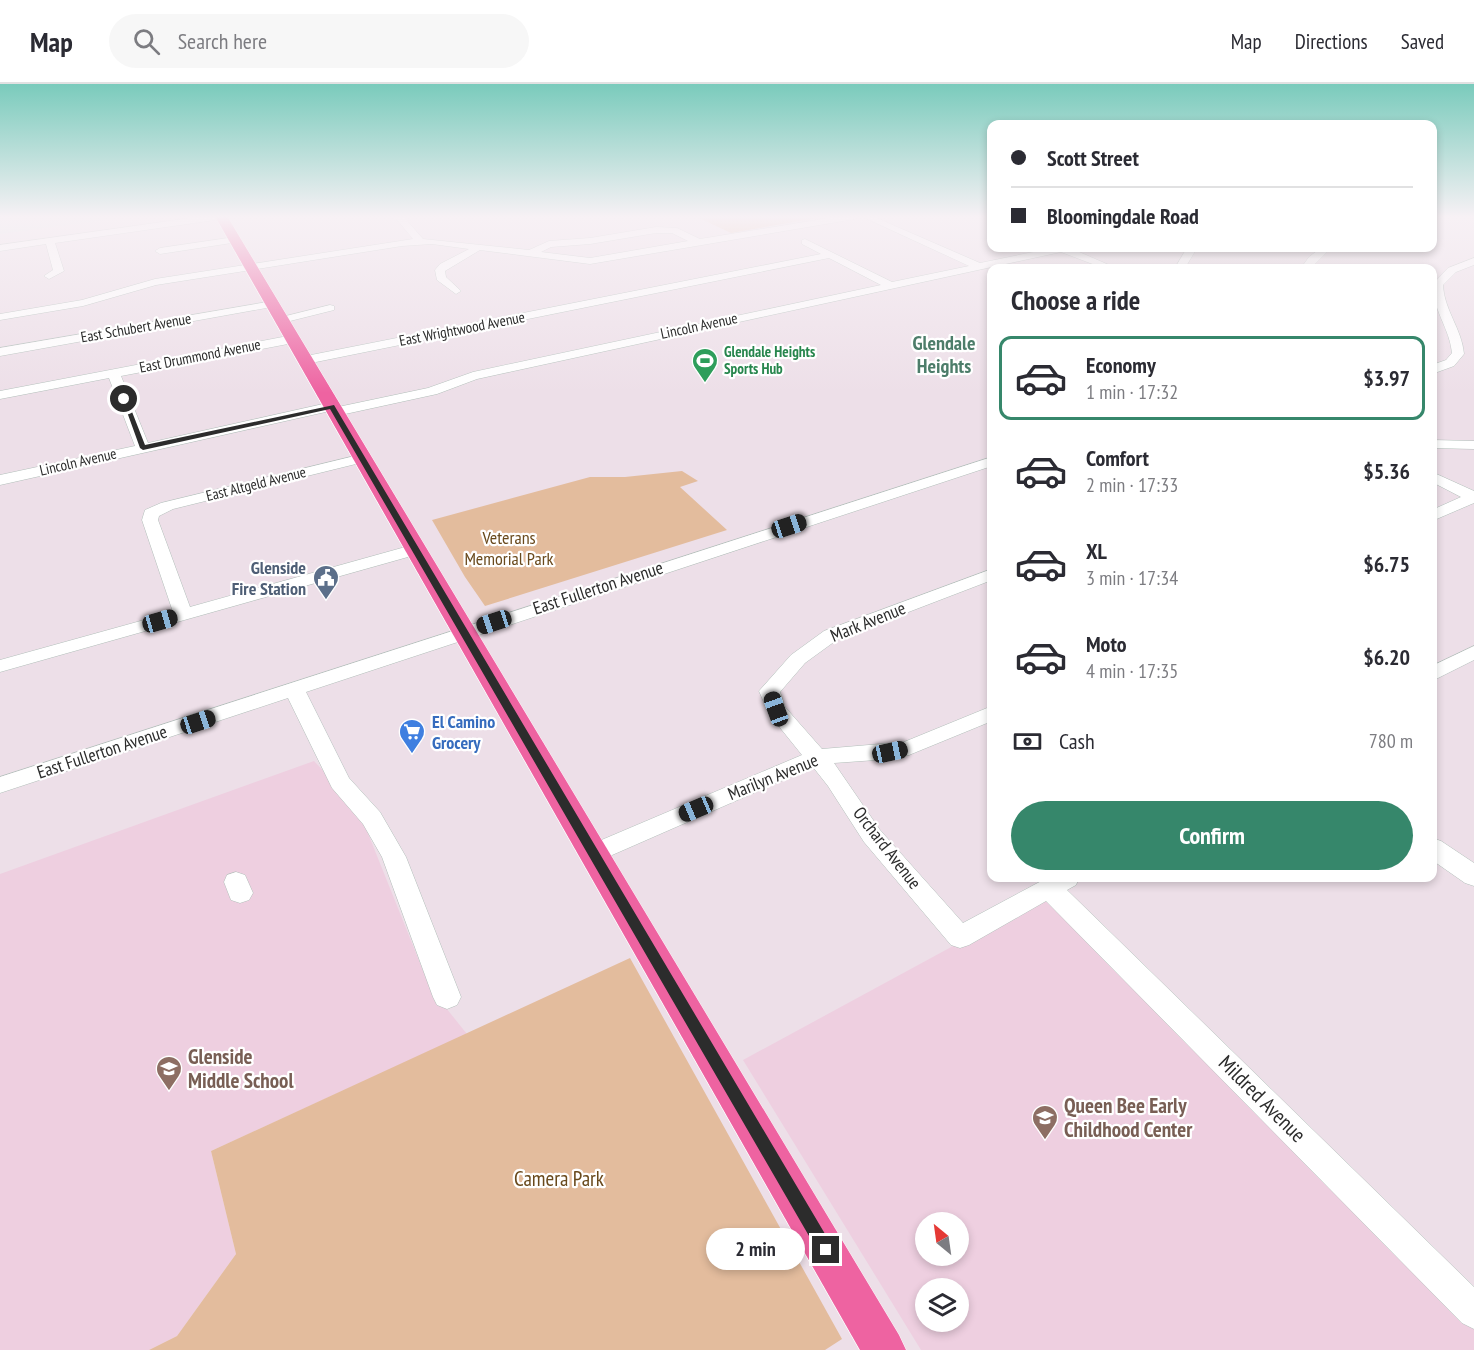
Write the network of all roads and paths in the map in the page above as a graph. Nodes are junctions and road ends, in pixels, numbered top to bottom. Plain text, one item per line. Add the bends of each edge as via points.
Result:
1 (199, 275) edge
2 (256, 275) edge
3 (441, 275) edge
4 (731, 275) edge
5 (870, 275) edge
6 (929, 275) edge
7 (1447, 275) edge
8 (888, 284) junction
9 (456, 291) dead end
10 (273, 304) junction
11 (330, 308) dead end
12 (0, 317) edge
13 (282, 320) junction
14 (293, 339) junction
15 (0, 352) edge
16 (306, 360) junction
17 (1437, 368) edge
18 (114, 373) junction
19 (0, 395) edge
20 (334, 409) junction
21 (1437, 444) edge
22 (1474, 445) edge
23 (143, 448) junction
24 (363, 458) junction
25 (987, 463) edge
26 (1437, 478) edge
27 (0, 480) edge
28 (1474, 497) edge
29 (1437, 514) edge
30 (416, 549) junction
31 (987, 576) edge
32 (183, 614) junction
33 (465, 632) junction
34 (1474, 652) edge
35 (0, 666) edge
36 (1437, 672) edge
37 (294, 689) junction
38 (987, 715) edge
39 (817, 757) junction
40 (0, 785) edge
41 (1437, 850) edge
42 (594, 853) junction
43 (1474, 876) edge
44 (1058, 883) edge
45 (447, 997) dead end
46 (1474, 1311) edge
47 (884, 1350) edge

1 - 12 street
2 - 10 main road
3 - 9 street
4 - 16 street, East Wrightwood Avenue
5 - 8 street
6 - 8 street, Lincoln Avenue
7 - 17 street via 1438,284 1440,299 1458,354 1450,363
8 - 20 street, Lincoln Avenue via 473,376 432,391
10 - 13 main road
10 - 15 street, East Schubert Avenue
11 - 13 street
13 - 14 main road
14 - 16 main road
14 - 18 street, East Drummond Avenue
16 - 20 main road
18 - 19 street, East Drummond Avenue
18 - 23 street
20 - 23 street, Lincoln Avenue
20 - 24 main road
21 - 22 street
23 - 27 street, Lincoln Avenue
24 - 30 main road
24 - 32 street, East Altgeld Avenue via 151,513 150,520
25 - 33 street, East Fullerton Avenue
26 - 28 street
28 - 29 street
30 - 32 street
30 - 33 main road
31 - 39 street, Mark Avenue via 831,635 782,675 769,691 776,709
32 - 35 street
33 - 37 street, East Fullerton Avenue
33 - 42 main road
34 - 36 street
37 - 40 street, East Fullerton Avenue
37 - 45 street via 340,782 372,818 394,857
38 - 39 street, Marilyn Avenue via 909,748
39 - 42 street, Marilyn Avenue
39 - 44 street, Orchard Avenue via 872,836 960,937
41 - 43 street
42 - 47 main road
44 - 46 street, Mildred Avenue

